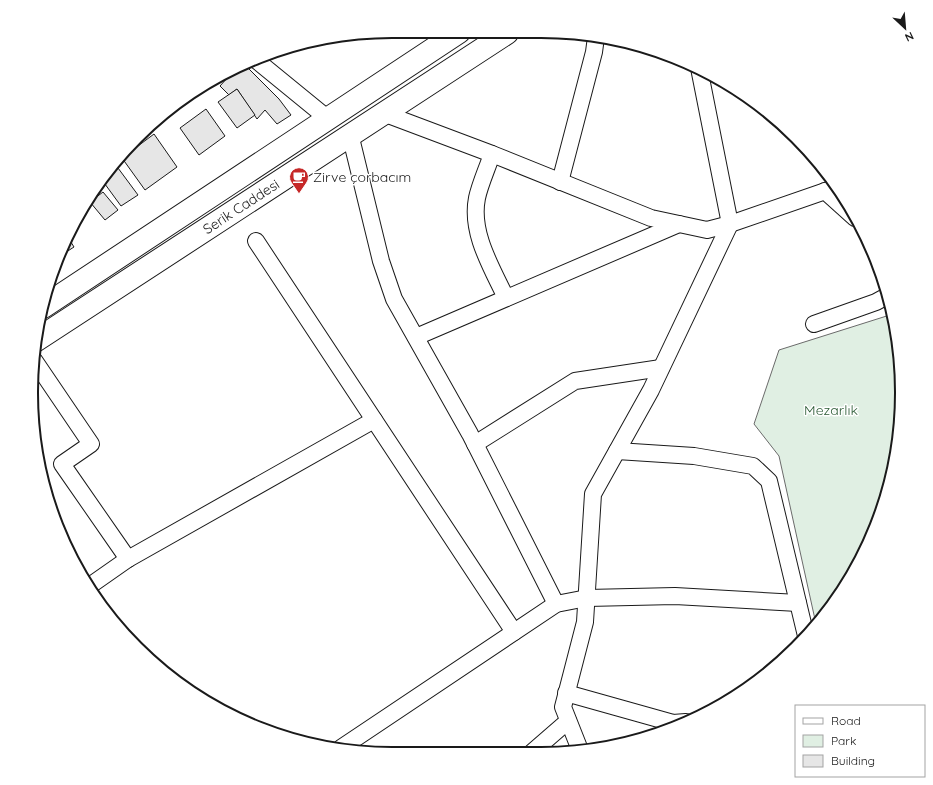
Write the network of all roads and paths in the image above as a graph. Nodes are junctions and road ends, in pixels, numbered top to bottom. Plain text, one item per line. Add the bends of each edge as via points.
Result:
1 (450, 38) edge
2 (499, 38) edge
3 (595, 42) edge
4 (261, 64) edge
5 (701, 77) edge
6 (383, 113) junction
7 (327, 118) junction
8 (350, 134) junction
9 (492, 154) junction
10 (560, 182) junction
11 (831, 189) edge
12 (679, 224) junction
13 (730, 224) junction
14 (256, 241) dead end
15 (506, 298) junction
16 (882, 299) edge
17 (50, 303) edge
18 (814, 324) dead end
19 (43, 336) edge
20 (416, 337) junction
21 (39, 368) edge
22 (661, 368) junction
23 (374, 420) junction
24 (475, 444) junction
25 (617, 451) junction
26 (128, 559) junction
27 (94, 583) edge
28 (586, 598) junction
29 (798, 603) junction
30 (556, 604) junction
31 (804, 629) edge
32 (514, 632) junction
33 (566, 693) junction
34 (568, 721) junction
35 (670, 722) edge
36 (353, 745) edge
37 (578, 745) edge
38 (538, 747) edge

1 - 7 highway, Serik Caddesi
2 - 6 highway, Serik Caddesi
3 - 10 street
4 - 7 street
5 - 13 street
6 - 8 highway, Serik Caddesi
6 - 9 street
7 - 17 highway, Serik Caddesi
8 - 19 highway, Serik Caddesi
8 - 20 street via 381,261 394,299
9 - 10 street
9 - 15 street via 477,199 476,218 483,247
10 - 12 street via 651,218
11 - 13 street
12 - 13 street via 707,230
12 - 15 street
13 - 22 street
14 - 23 street
15 - 20 street
16 - 18 street
20 - 24 street
21 - 26 street via 91,444 62,464
22 - 24 street via 575,381
22 - 25 street
23 - 26 street
23 - 32 street
24 - 30 street
25 - 28 street via 594,494
25 - 29 street via 694,456 752,466 769,481
26 - 27 street
28 - 29 street via 675,596
28 - 30 street
28 - 33 street via 585,622
29 - 31 street
30 - 32 street
32 - 36 street
33 - 34 street via 563,707
33 - 35 street
34 - 37 street
34 - 38 street

